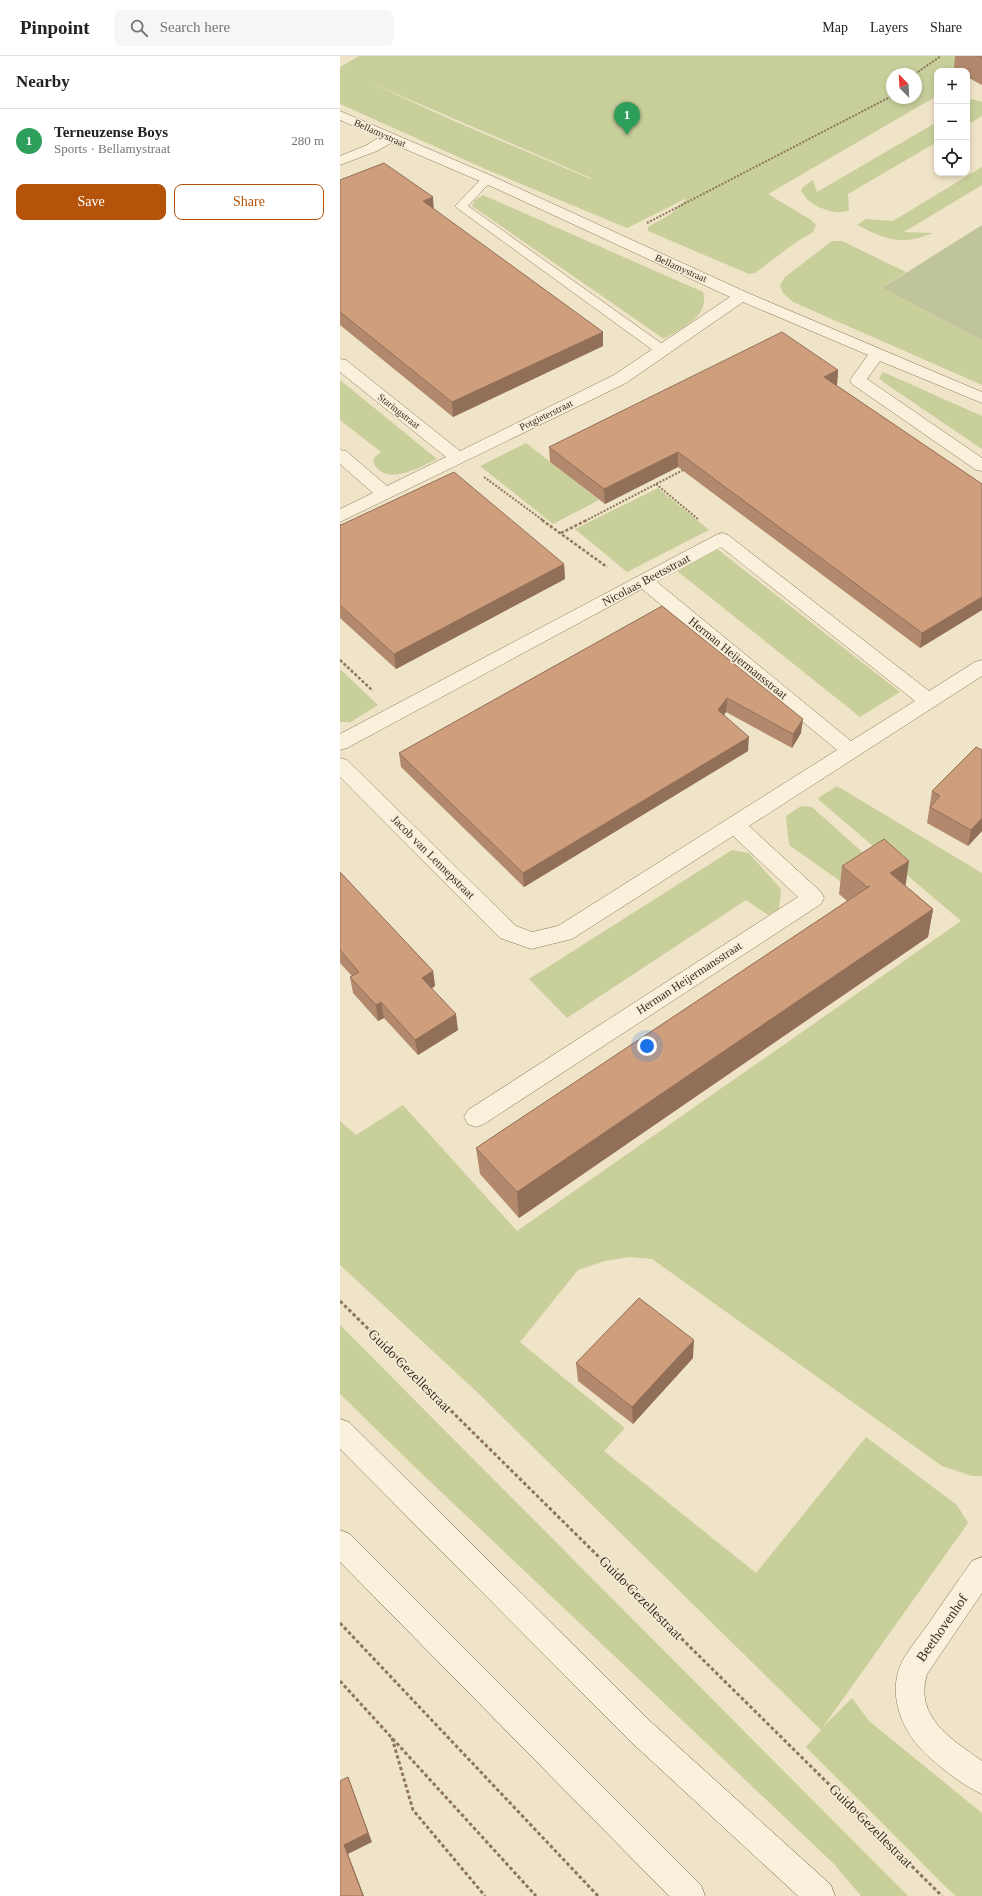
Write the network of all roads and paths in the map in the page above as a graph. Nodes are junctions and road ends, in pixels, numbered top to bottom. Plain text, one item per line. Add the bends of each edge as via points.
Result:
1 (941, 56) edge
2 (922, 69) edge
3 (886, 99) edge
4 (340, 115) edge
5 (390, 137) junction
6 (340, 161) edge
7 (486, 179) junction
8 (616, 239) junction
9 (742, 296) junction
10 (663, 351) junction
11 (877, 354) junction
12 (340, 364) edge
13 (982, 398) edge
14 (340, 455) edge
15 (458, 457) junction
16 (691, 466) edge
17 (982, 466) edge
18 (656, 484) junction
19 (385, 494) junction
20 (340, 516) edge
21 (560, 533) junction
22 (722, 539) junction
23 (639, 584) junction
24 (340, 660) edge
25 (982, 667) edge
26 (928, 701) junction
27 (397, 713) junction
28 (340, 743) edge
29 (851, 750) junction
30 (340, 765) edge
31 (735, 825) junction
32 (476, 1117) dead end
33 (340, 1301) edge
34 (340, 1431) edge
35 (340, 1543) edge
36 (982, 1570) edge
37 (340, 1623) edge
38 (340, 1681) edge
39 (391, 1737) junction
40 (982, 1779) edge
41 (485, 1896) edge
42 (536, 1896) edge
43 (598, 1896) edge
44 (690, 1896) edge
45 (820, 1896) edge
46 (942, 1896) edge

1 - 2 path
3 - 8 path
4 - 5 street, Bellamystraat
5 - 6 street via 372,148
5 - 7 street, Bellamystraat
7 - 8 street, Bellamystraat
7 - 10 lane via 461,206
8 - 9 street, Bellamystraat
9 - 10 street, Potgieterstraat
9 - 11 street, Bellamystraat
10 - 15 street, Potgieterstraat via 620,379
11 - 13 street, Bellamystraat
11 - 17 street via 858,380
12 - 15 street, Staringstraat
14 - 19 street
15 - 19 street, Potgieterstraat
15 - 21 path
16 - 18 path
18 - 21 path
18 - 22 path
19 - 20 street, Potgieterstraat
21 - 23 path
22 - 23 street, Nicolaas Beetsstraat
22 - 26 street
23 - 27 street, Nicolaas Beetsstraat
23 - 29 street, Herman Heijermansstraat
24 - 27 path
25 - 26 street
26 - 29 street
27 - 28 street, Nicolaas Beetsstraat
29 - 31 street
30 - 31 street, Jacob van Lennepstraat via 508,932 531,941 564,933
31 - 32 street, Herman Heijermansstraat via 813,898
33 - 46 path, Guido Gezellestraat
34 - 45 street via 641,1732
35 - 44 street
36 - 40 street, Beethovenhof via 914,1668 910,1687 911,1707 919,1726 934,1742
37 - 43 path
38 - 39 path
39 - 41 path via 412,1810
39 - 42 path

